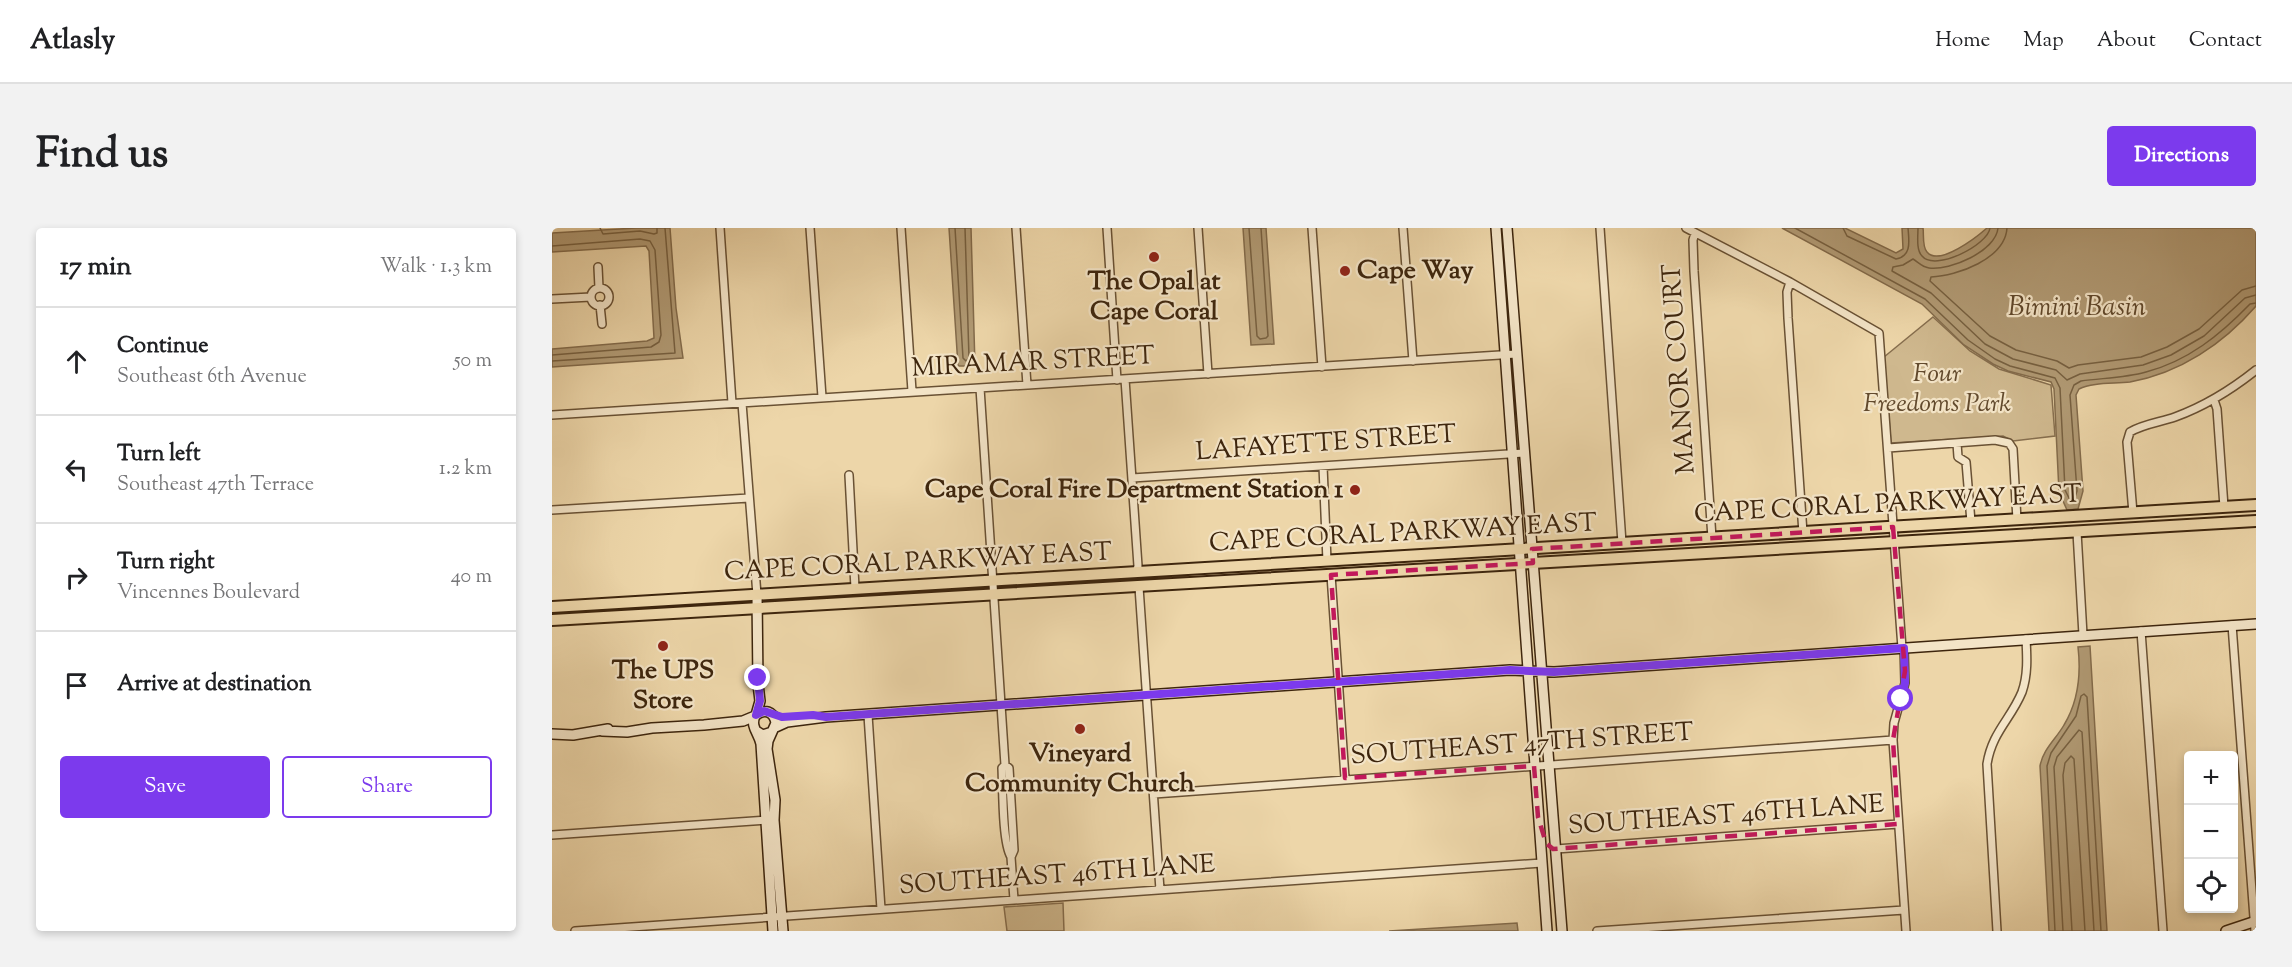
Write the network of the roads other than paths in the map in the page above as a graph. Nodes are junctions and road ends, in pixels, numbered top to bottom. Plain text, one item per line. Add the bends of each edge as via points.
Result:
1 (720, 228) edge
2 (810, 228) edge
3 (902, 228) edge
4 (1016, 228) edge
5 (1107, 228) edge
6 (1198, 228) edge
7 (1312, 228) edge
8 (1403, 228) edge
9 (1496, 228) edge
10 (1508, 228) edge
11 (1600, 228) edge
12 (1686, 228) edge
13 (1695, 232) junction
14 (598, 267) dead end
15 (1790, 282) junction
16 (599, 288) junction
17 (591, 297) junction
18 (552, 299) edge
19 (600, 305) junction
20 (602, 324) dead end
21 (1516, 354) junction
22 (1505, 355) junction
23 (1413, 361) junction
24 (1322, 366) junction
25 (2256, 370) edge
26 (1208, 374) junction
27 (1121, 379) junction
28 (1027, 385) junction
29 (980, 388) junction
30 (912, 392) junction
31 (822, 397) junction
32 (2214, 400) junction
33 (742, 402) junction
34 (732, 403) junction
35 (552, 415) edge
36 (1957, 443) junction
37 (1888, 448) junction
38 (1524, 453) junction
39 (1511, 454) junction
40 (1323, 466) junction
41 (849, 475) dead end
42 (1132, 478) junction
43 (749, 498) junction
44 (2256, 505) edge
45 (2224, 507) junction
46 (552, 510) edge
47 (2133, 513) junction
48 (2017, 520) junction
49 (2256, 521) edge
50 (1971, 522) junction
51 (1893, 527) junction
52 (1803, 532) junction
53 (2077, 532) junction
54 (2048, 534) junction
55 (1712, 538) junction
56 (1622, 543) junction
57 (1894, 543) junction
58 (1532, 549) junction
59 (1518, 550) junction
60 (1403, 557) junction
61 (1327, 561) junction
62 (1533, 563) junction
63 (1519, 564) junction
64 (1208, 568) junction
65 (1136, 573) junction
66 (1331, 575) junction
67 (1257, 580) junction
68 (993, 581) junction
69 (1139, 587) junction
70 (855, 588) junction
71 (1067, 591) junction
72 (757, 595) junction
73 (993, 596) junction
74 (552, 607) edge
75 (756, 608) junction
76 (552, 620) edge
77 (2256, 624) edge
78 (2232, 626) junction
79 (2141, 631) junction
80 (2083, 635) junction
81 (2026, 639) junction
82 (1903, 648) junction
83 (759, 669) junction
84 (1527, 671) junction
85 (1542, 672) junction
86 (1338, 681) junction
87 (1147, 695) junction
88 (1001, 705) junction
89 (772, 714) junction
90 (755, 715) junction
91 (868, 715) junction
92 (826, 717) junction
93 (704, 725) junction
94 (774, 729) junction
95 (756, 731) junction
96 (552, 734) edge
97 (1893, 740) junction
98 (1550, 765) junction
99 (1534, 766) junction
100 (1345, 778) junction
101 (1154, 794) junction
102 (1538, 817) junction
103 (769, 820) junction
104 (1898, 824) junction
105 (552, 835) edge
106 (1556, 849) junction
107 (1542, 863) junction
108 (1160, 890) junction
109 (1014, 900) junction
110 (881, 909) junction
111 (1904, 910) junction
112 (782, 916) junction
113 (772, 917) junction
114 (2254, 925) edge
115 (575, 931) edge
116 (773, 931) edge
117 (783, 931) edge
118 (1547, 931) edge
119 (1562, 931) edge
120 (1597, 931) edge
121 (1906, 931) edge
122 (1997, 931) edge
123 (2163, 931) edge
124 (2226, 931) edge

1 - 34 street
2 - 31 street
3 - 30 street
4 - 28 street
5 - 27 street
6 - 26 street
7 - 24 street
8 - 23 street
9 - 22 street
10 - 21 street
11 - 56 street
12 - 13 street
13 - 15 street
13 - 55 street, MANOR COURT via 1692,240
14 - 16 street
15 - 37 street via 1879,333
15 - 52 street via 1788,318
16 - 17 street
16 - 19 street via 609,296
17 - 18 street
17 - 19 street
19 - 20 street
21 - 22 street, MIRAMAR STREET
21 - 38 street
22 - 23 street, MIRAMAR STREET
22 - 39 street
23 - 24 street, MIRAMAR STREET
24 - 26 street, MIRAMAR STREET
25 - 32 street
26 - 27 street, MIRAMAR STREET
27 - 28 street, MIRAMAR STREET
27 - 42 street
28 - 29 street, MIRAMAR STREET
29 - 30 street, MIRAMAR STREET
29 - 68 street
30 - 31 street, MIRAMAR STREET
31 - 33 street, MIRAMAR STREET
32 - 45 street
32 - 47 street via 2128,434
33 - 34 street, MIRAMAR STREET
33 - 43 street
34 - 35 street, MIRAMAR STREET
36 - 37 street
36 - 48 street via 2009,443 2013,449
36 - 50 street via 1958,457 1966,462
37 - 51 street
38 - 39 street, LAFAYETTE STREET
38 - 58 street
39 - 40 street, LAFAYETTE STREET
39 - 59 street
40 - 42 street, LAFAYETTE STREET
40 - 61 street
41 - 70 street
42 - 65 street
43 - 46 street
43 - 72 street
44 - 45 main road, CAPE CORAL PARKWAY EAST
45 - 47 main road, CAPE CORAL PARKWAY EAST
47 - 48 main road, CAPE CORAL PARKWAY EAST
47 - 54 main road via 2124,522 2066,526
48 - 50 main road, CAPE CORAL PARKWAY EAST
49 - 53 main road, CAPE CORAL PARKWAY EAST
50 - 51 main road, CAPE CORAL PARKWAY EAST
51 - 52 main road, CAPE CORAL PARKWAY EAST
51 - 57 street
52 - 55 main road, CAPE CORAL PARKWAY EAST
53 - 54 main road, CAPE CORAL PARKWAY EAST
53 - 80 street
54 - 57 main road, CAPE CORAL PARKWAY EAST
55 - 56 main road, CAPE CORAL PARKWAY EAST
56 - 58 main road, CAPE CORAL PARKWAY EAST
57 - 62 main road, CAPE CORAL PARKWAY EAST
57 - 82 street
58 - 59 main road, CAPE CORAL PARKWAY EAST
58 - 62 street
59 - 60 main road, CAPE CORAL PARKWAY EAST
59 - 63 street
60 - 61 main road, CAPE CORAL PARKWAY EAST
60 - 66 main road via 1391,564 1338,568
61 - 64 main road, CAPE CORAL PARKWAY EAST
61 - 67 main road via 1314,571 1272,574
62 - 63 main road, CAPE CORAL PARKWAY EAST
62 - 85 street
63 - 66 main road, CAPE CORAL PARKWAY EAST
63 - 84 street
64 - 65 main road, CAPE CORAL PARKWAY EAST
64 - 69 main road via 1199,574 1146,579
65 - 68 main road, CAPE CORAL PARKWAY EAST
65 - 71 main road via 1124,581 1082,585
66 - 67 main road, CAPE CORAL PARKWAY EAST
66 - 86 street
67 - 69 main road, CAPE CORAL PARKWAY EAST
68 - 70 main road, CAPE CORAL PARKWAY EAST
68 - 73 street
69 - 71 main road, CAPE CORAL PARKWAY EAST
69 - 87 street
70 - 72 main road, CAPE CORAL PARKWAY EAST
71 - 73 main road, CAPE CORAL PARKWAY EAST
72 - 74 main road, CAPE CORAL PARKWAY EAST
72 - 75 street
73 - 75 main road, CAPE CORAL PARKWAY EAST
73 - 88 street
75 - 76 main road, CAPE CORAL PARKWAY EAST
75 - 83 street
77 - 78 street
78 - 79 street
78 - 114 street
79 - 80 street
79 - 123 street
80 - 81 street
81 - 82 street
81 - 122 street via 2021,693 1993,739 1987,764
82 - 85 street
82 - 97 street via 1905,683
83 - 89 street
83 - 90 street via 760,701
84 - 85 street
84 - 86 street
84 - 99 street
85 - 98 street
86 - 87 street
86 - 100 street
87 - 88 street
87 - 101 street
88 - 91 street
88 - 109 street via 1005,765 1009,768
89 - 90 street via 764,711
89 - 92 street
89 - 94 street
90 - 93 street via 743,721
90 - 95 street
91 - 92 street
91 - 110 street
92 - 94 street via 787,722
93 - 95 street via 746,726
93 - 96 street
94 - 95 street via 763,735
94 - 103 street via 767,749 775,800
95 - 103 street via 761,744
97 - 98 street, SOUTHEAST 47TH STREET
97 - 104 street
98 - 99 street, SOUTHEAST 47TH STREET
98 - 106 street
99 - 100 street, SOUTHEAST 47TH STREET
99 - 102 street
100 - 101 street, SOUTHEAST 47TH STREET
101 - 108 street
102 - 106 street via 1543,822 1546,843
102 - 107 street
103 - 105 street
103 - 112 street
103 - 113 street
104 - 106 street, SOUTHEAST 46TH LANE
104 - 111 street
106 - 119 street
107 - 108 street, SOUTHEAST 46TH LANE
107 - 118 street
108 - 109 street, SOUTHEAST 46TH LANE
109 - 110 street, SOUTHEAST 46TH LANE
110 - 112 street, SOUTHEAST 46TH LANE
111 - 120 street
111 - 121 street
112 - 113 street, SOUTHEAST 46TH LANE
112 - 117 street
113 - 115 street, SOUTHEAST 46TH LANE
113 - 116 street
114 - 124 street

